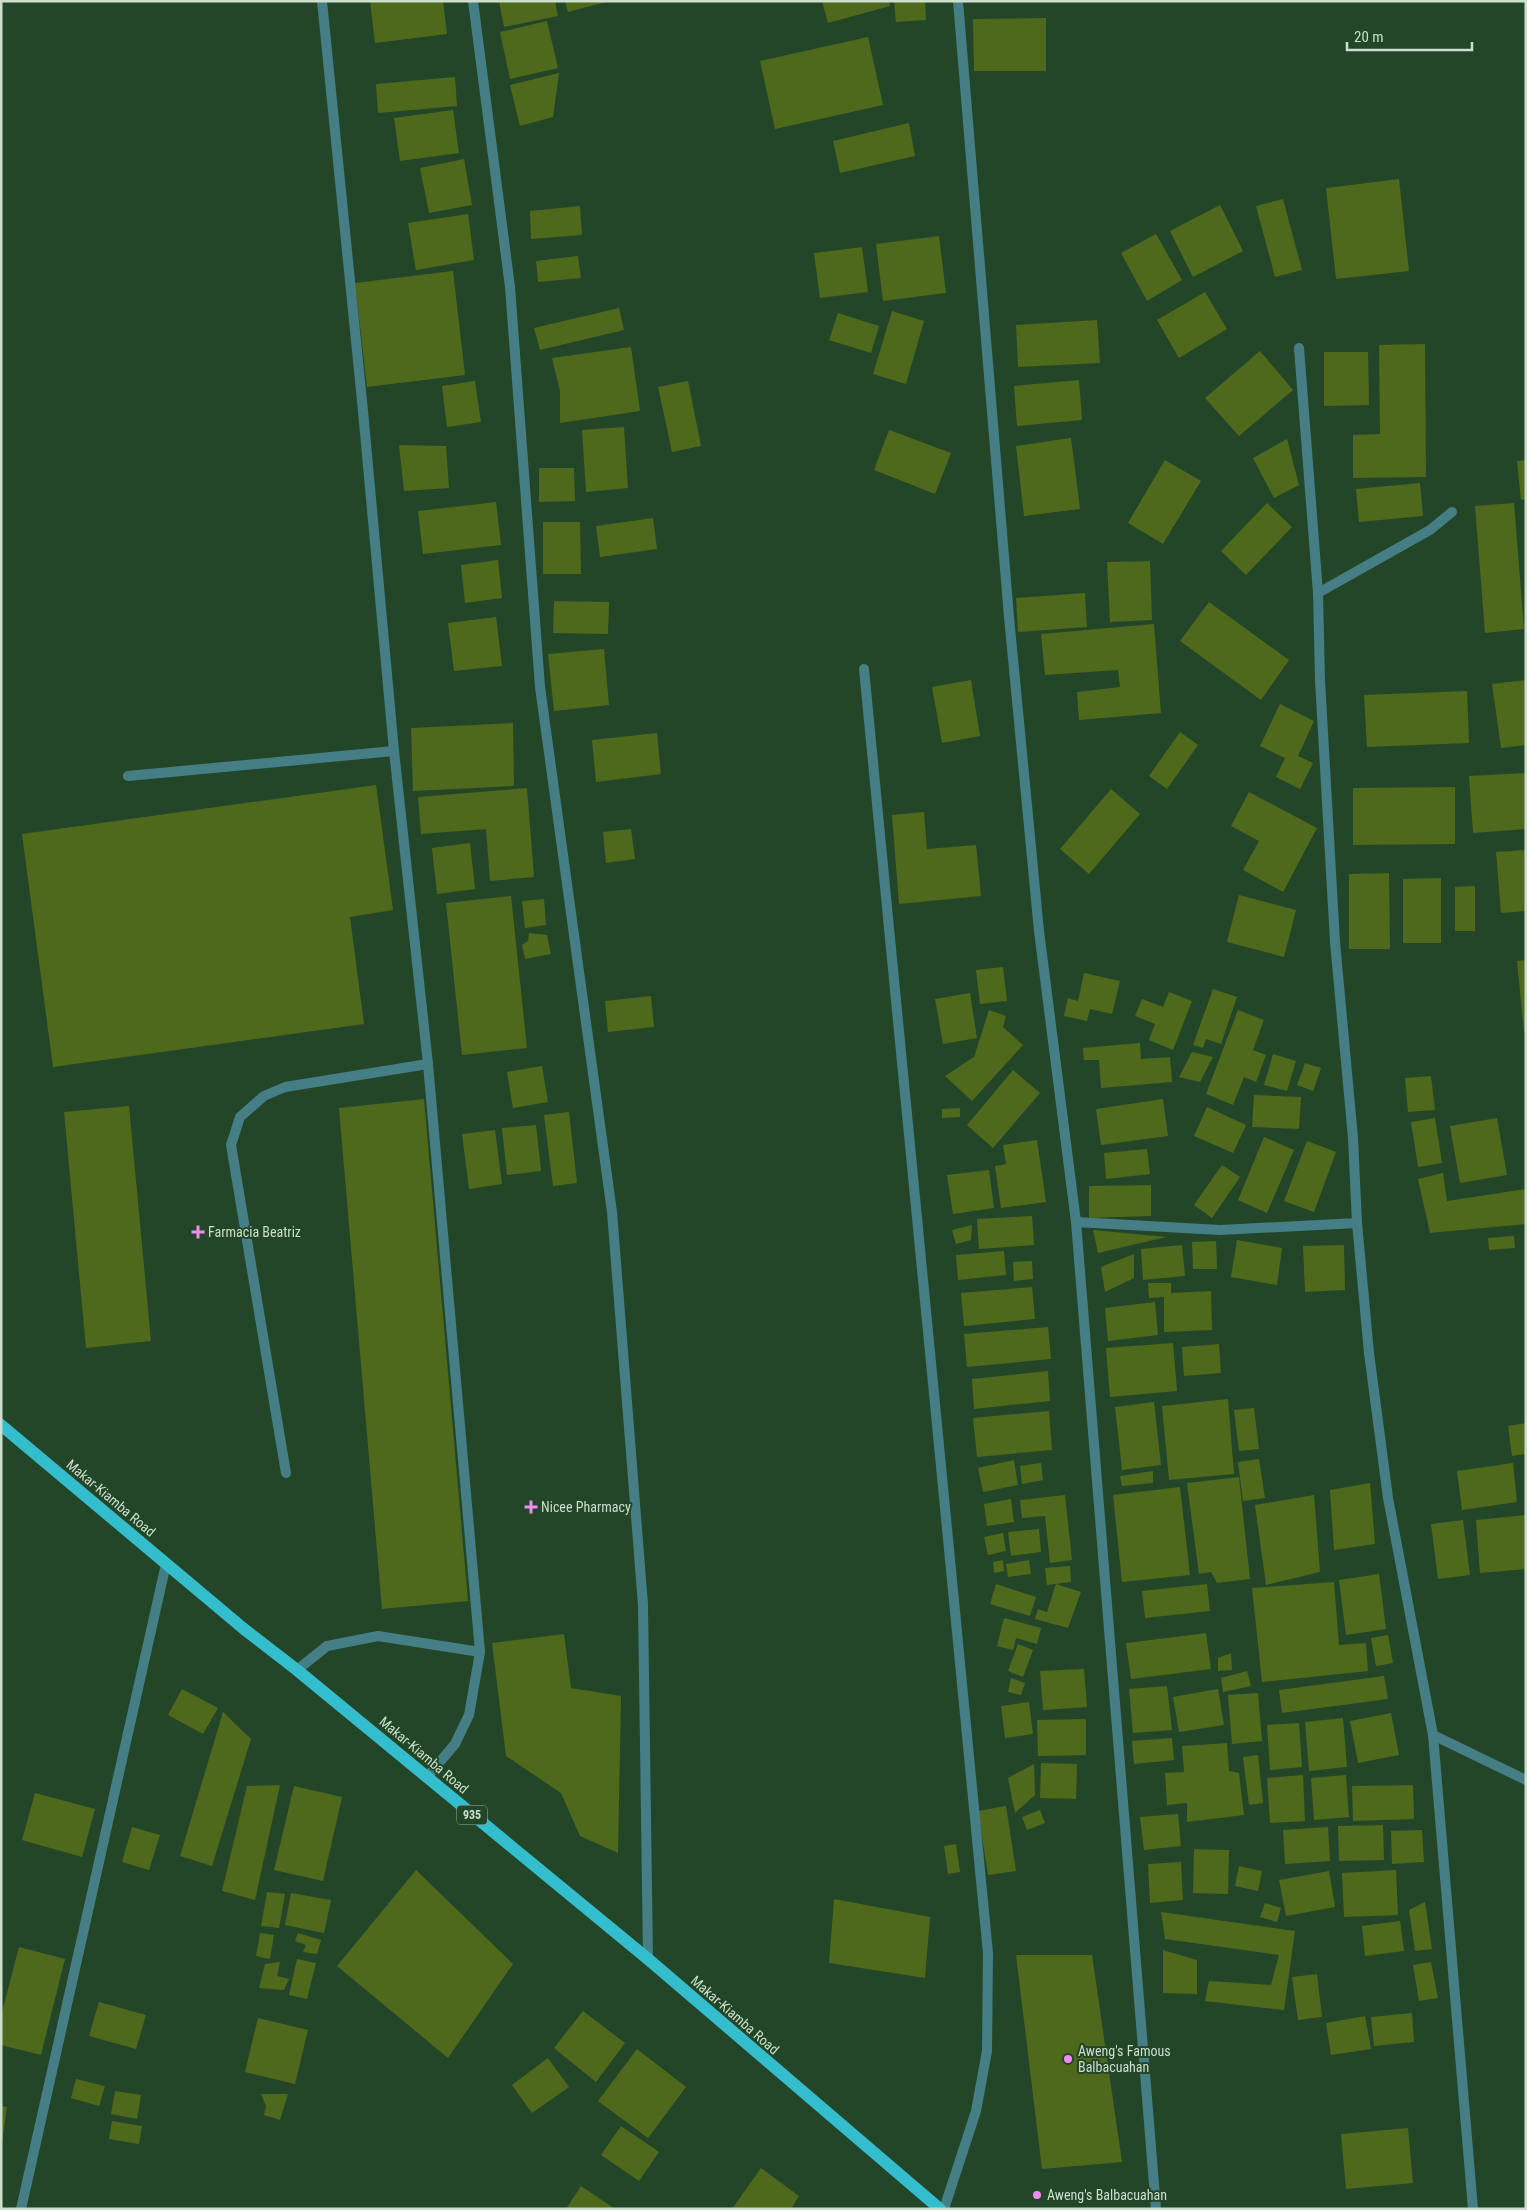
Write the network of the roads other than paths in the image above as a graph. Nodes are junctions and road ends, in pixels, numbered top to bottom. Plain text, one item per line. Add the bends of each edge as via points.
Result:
1 (322, 1) edge
2 (474, 1) edge
3 (958, 1) edge
4 (1299, 348) dead end
5 (1452, 512) dead end
6 (1318, 593) junction
7 (864, 669) dead end
8 (394, 751) junction
9 (128, 776) dead end
10 (428, 1064) junction
11 (1076, 1222) junction
12 (1357, 1223) junction
13 (1, 1425) edge
14 (286, 1473) dead end
15 (166, 1564) junction
16 (480, 1652) junction
17 (297, 1670) junction
18 (1433, 1735) junction
19 (427, 1777) junction
20 (1526, 1780) edge
21 (648, 1959) junction
22 (21, 2209) edge
23 (940, 2209) edge
24 (944, 2209) edge
25 (1156, 2209) edge
26 (1473, 2209) edge

1 - 8 street
2 - 21 street via 510,287 540,688 612,1212 643,1605
3 - 11 street via 1038,922
4 - 6 street
5 - 6 street via 1430,530
6 - 12 street via 1335,932
7 - 24 street via 988,1953 987,2051 976,2111
8 - 9 street
8 - 10 street
10 - 14 street via 285,1086 264,1096 240,1117 231,1145
10 - 16 street
11 - 12 street via 1220,1230
11 - 25 street
12 - 18 street via 1369,1353 1388,1498
13 - 15 main road, Makar-Kiamba Road / 935
15 - 17 main road, Makar-Kiamba Road / 935
15 - 22 street
16 - 17 street via 378,1636 327,1646
16 - 19 street via 469,1715 455,1744
17 - 19 main road, Makar-Kiamba Road / 935
18 - 20 street
18 - 26 street
19 - 21 main road, Makar-Kiamba Road / 935
21 - 23 main road, Makar-Kiamba Road / 935

